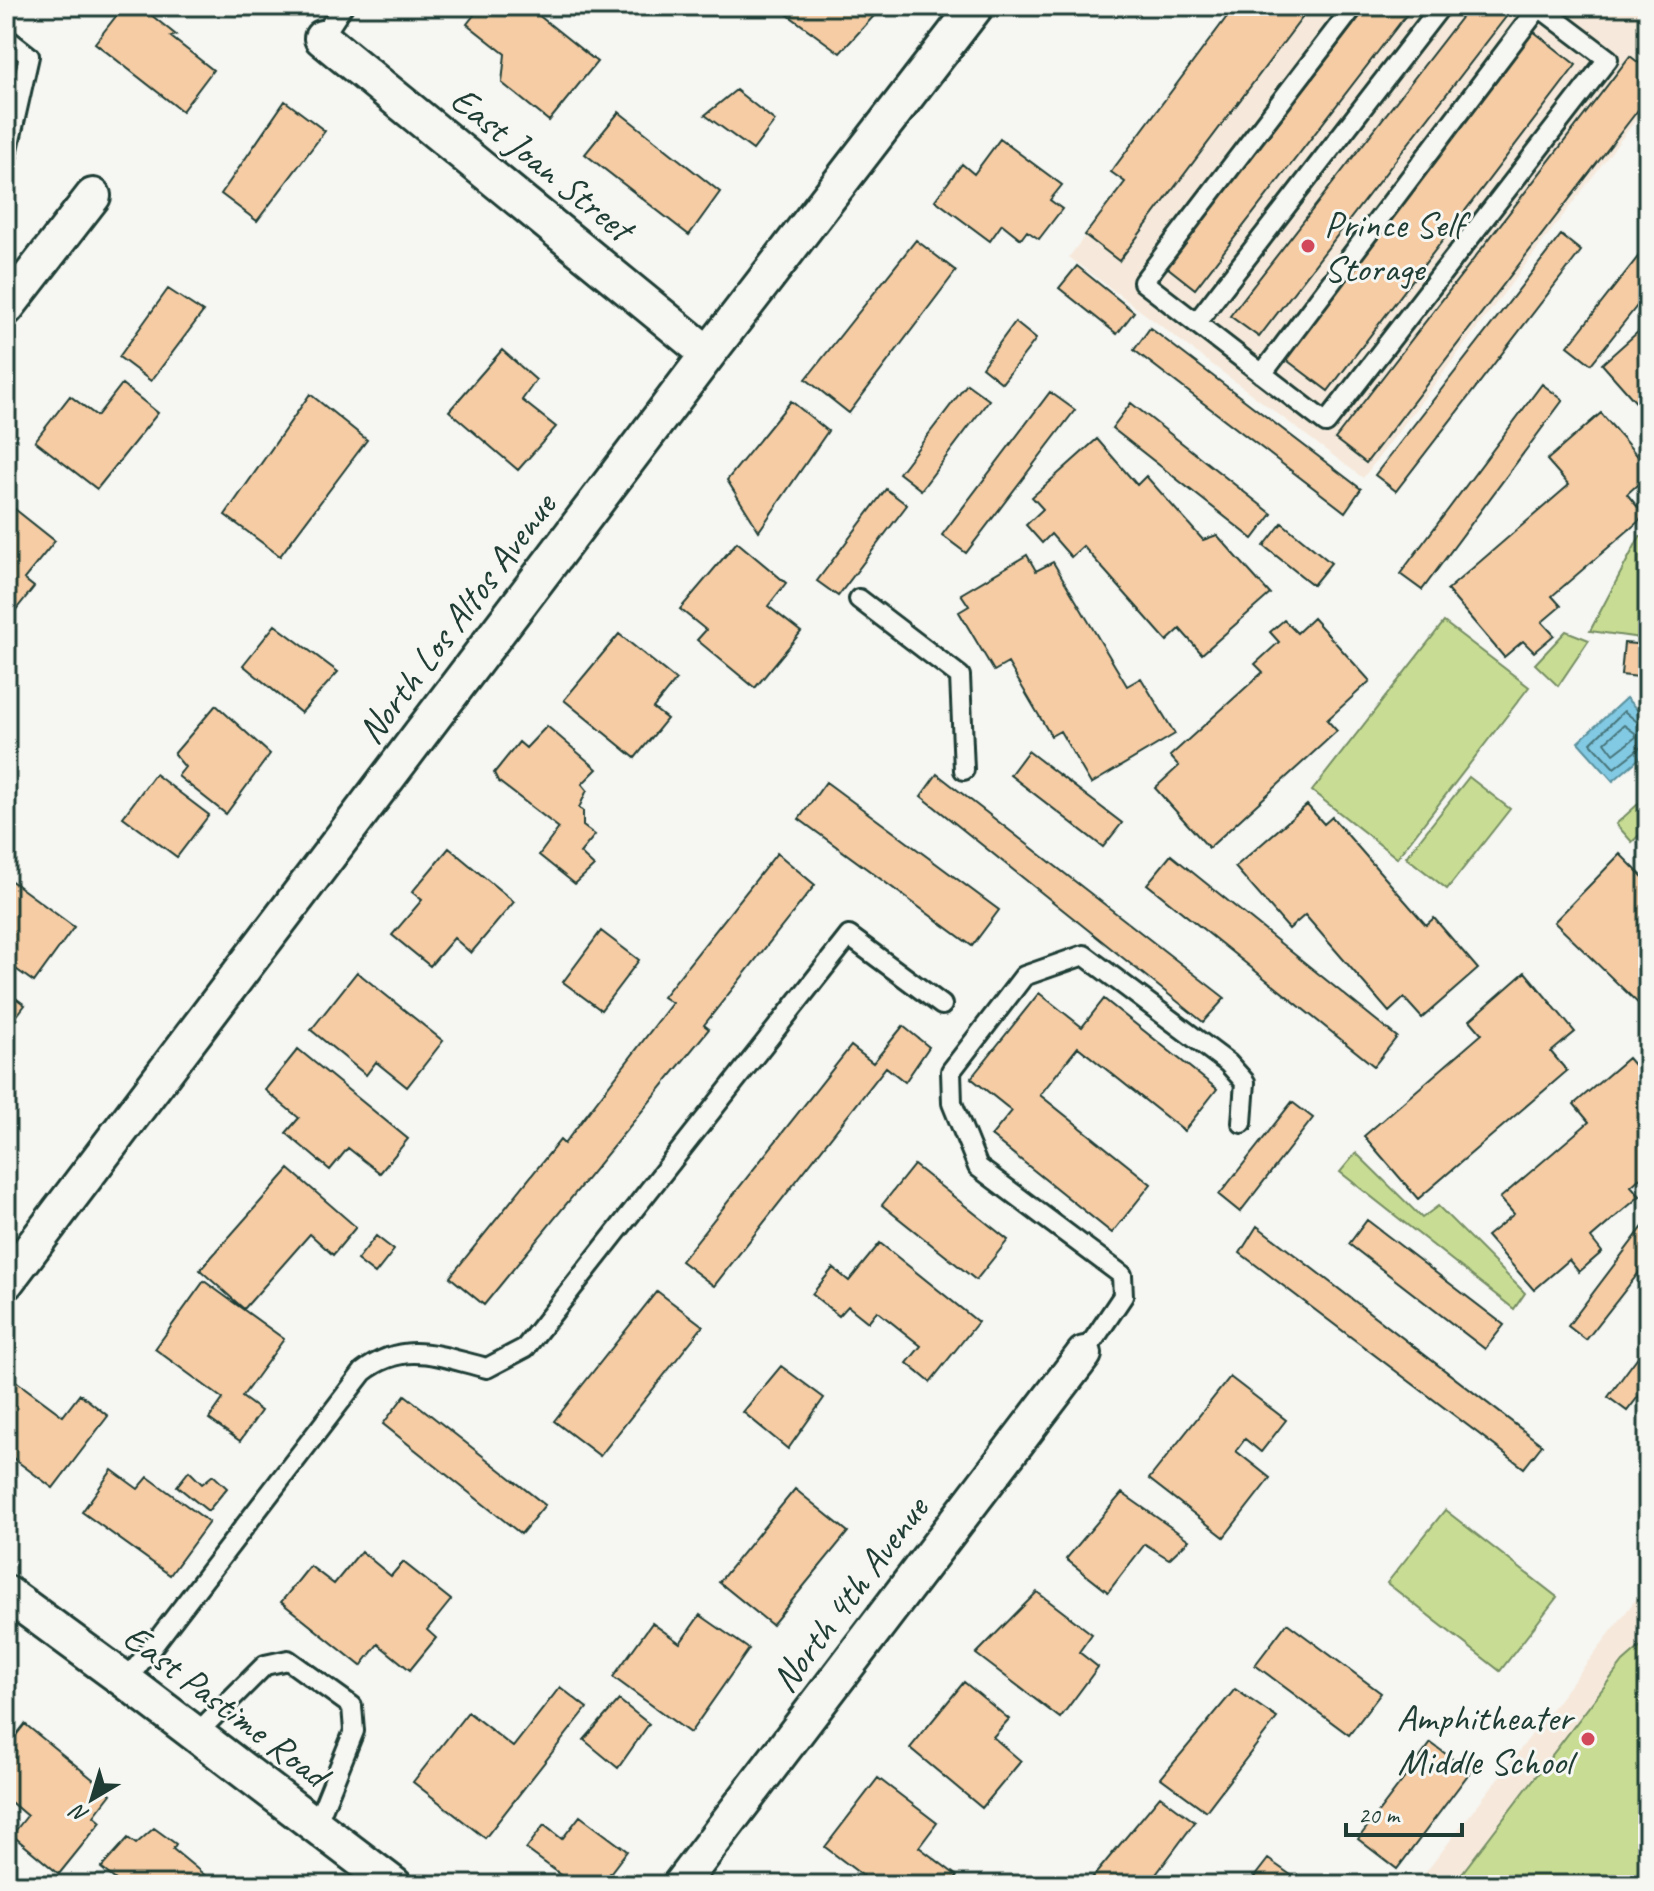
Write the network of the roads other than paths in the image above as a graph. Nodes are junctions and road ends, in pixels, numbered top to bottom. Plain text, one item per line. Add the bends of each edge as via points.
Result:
1 (343, 6) edge
2 (976, 6) edge
3 (1354, 6) edge
4 (1441, 6) edge
5 (1539, 6) edge
6 (6, 38) edge
7 (322, 38) joint
8 (6, 158) edge
9 (93, 196) dead end
10 (6, 308) edge
11 (1196, 323) junction
12 (708, 354) junction
13 (1262, 374) junction
14 (859, 599) dead end
15 (964, 770) dead end
16 (942, 1005) dead end
17 (1242, 1123) dead end
18 (6, 1282) edge
19 (1084, 1354) joint
20 (6, 1593) edge
21 (126, 1681) junction
22 (196, 1734) junction
23 (316, 1825) junction
24 (394, 1885) edge
25 (680, 1885) edge

1 - 7 lane
2 - 12 street, North Los Altos Avenue
3 - 11 lane via 1143,282
4 - 11 lane
5 - 13 lane
5 - 13 lane via 1608,59 1326,423
6 - 8 lane via 29,56
7 - 12 street, East Joan Street
9 - 10 street
11 - 13 lane
12 - 18 street, North Los Altos Avenue
14 - 15 lane via 960,676
16 - 21 lane via 849,936 525,1348 487,1368 420,1352 378,1360 363,1372
17 - 19 lane via 1245,1082 1228,1063 1084,955 1024,976 951,1071 952,1103 978,1167 1122,1275 1123,1296
19 - 25 street, North 4th Avenue
20 - 21 street, East Pastime Road
21 - 22 street, East Pastime Road
22 - 23 street, East Pastime Road
22 - 23 lane via 265,1665 288,1660 352,1706 354,1731
23 - 24 street, East Pastime Road

